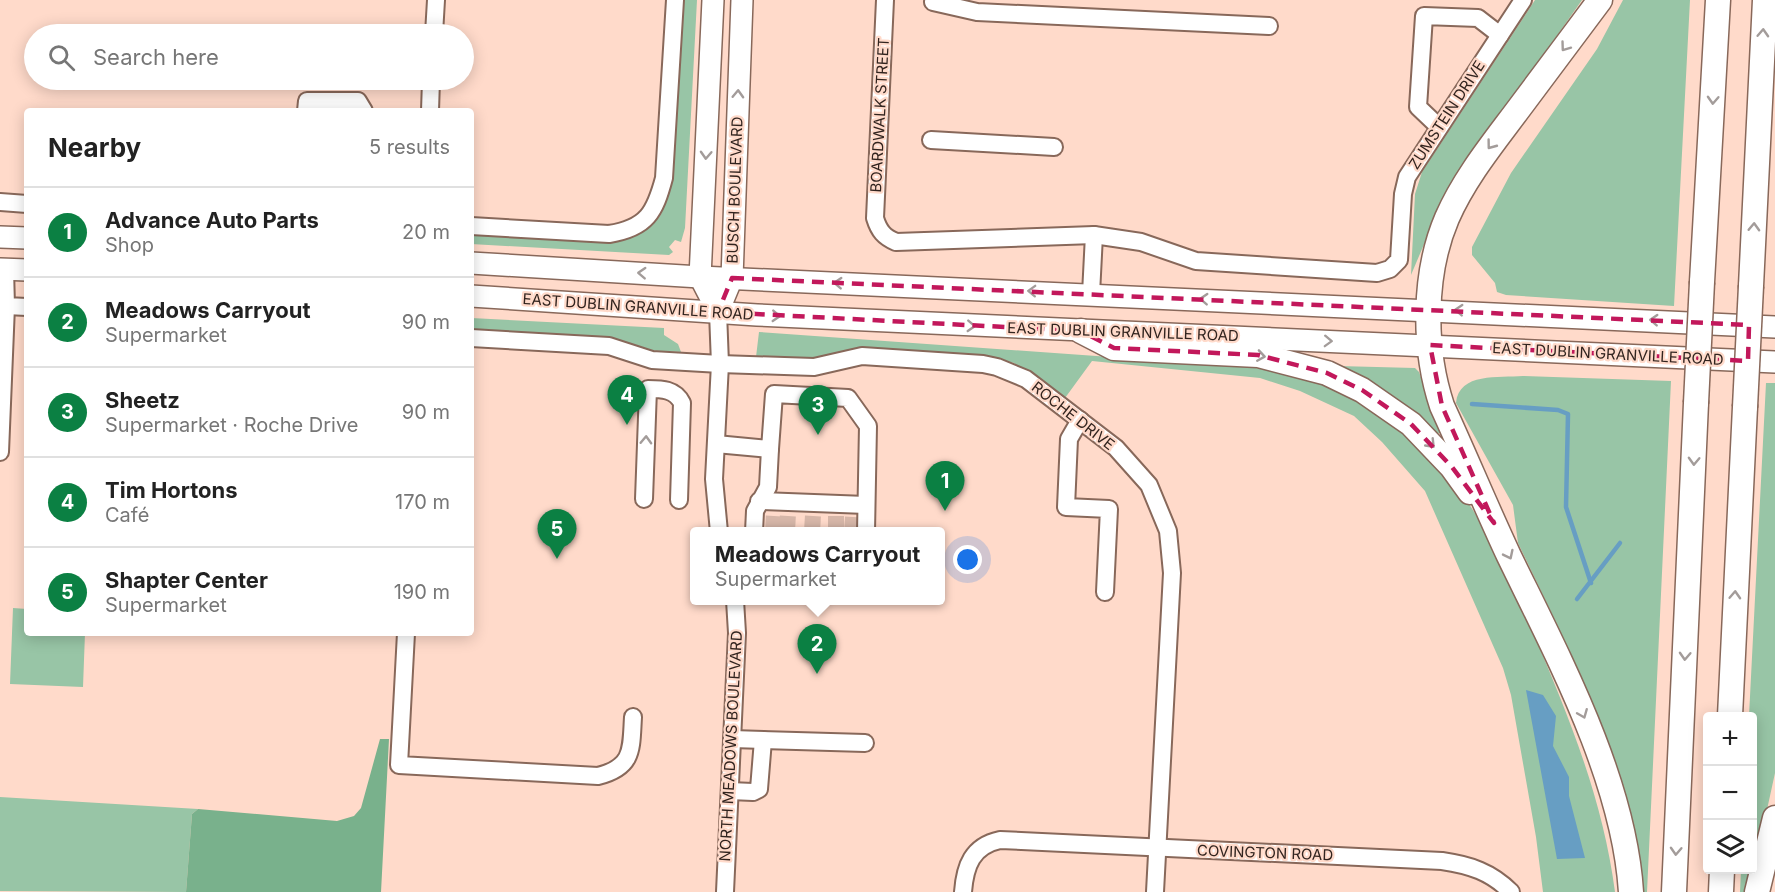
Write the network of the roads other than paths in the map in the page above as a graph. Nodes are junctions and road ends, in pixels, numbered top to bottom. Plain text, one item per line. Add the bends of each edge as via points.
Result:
1 (436, 0) edge
2 (675, 0) edge
3 (713, 0) edge
4 (742, 0) edge
5 (885, 0) edge
6 (1523, 0) edge
7 (1600, 0) edge
8 (1718, 0) edge
9 (1765, 0) edge
10 (933, 2) dead end
11 (435, 24) edge
12 (1269, 26) dead end
13 (1500, 35) junction
14 (431, 90) edge
15 (306, 108) edge
16 (362, 108) edge
17 (430, 108) edge
18 (1439, 128) junction
19 (931, 140) dead end
20 (1054, 147) dead end
21 (0, 202) edge
22 (24, 204) edge
23 (474, 226) edge
24 (1094, 235) junction
25 (0, 237) edge
26 (24, 238) edge
27 (474, 263) edge
28 (2, 269) edge
29 (24, 270) edge
30 (700, 277) junction
31 (732, 278) junction
32 (1091, 294) junction
33 (474, 296) edge
34 (6, 306) junction
35 (24, 307) edge
36 (1430, 309) junction
37 (718, 312) junction
38 (1775, 327) edge
39 (1081, 331) junction
40 (474, 338) edge
41 (1430, 345) junction
42 (1775, 362) edge
43 (720, 364) junction
44 (1080, 420) junction
45 (0, 444) edge
46 (716, 444) junction
47 (770, 449) junction
48 (0, 452) edge
49 (644, 499) dead end
50 (679, 500) dead end
51 (777, 506) junction
52 (849, 509) junction
53 (1494, 523) junction
54 (718, 527) edge
55 (754, 527) edge
56 (863, 527) tunnel mouth
57 (1105, 592) dead end
58 (735, 605) edge
59 (405, 636) edge
60 (1730, 712) edge
61 (633, 717) dead end
62 (732, 739) junction
63 (763, 740) junction
64 (865, 743) dead end
65 (730, 791) junction
66 (1775, 818) edge
67 (1157, 848) junction
68 (1722, 874) edge
69 (725, 892) edge
70 (963, 892) edge
71 (1155, 892) edge
72 (1511, 892) edge
73 (1631, 892) edge
74 (1674, 892) edge
75 (1721, 892) edge
76 (1758, 892) edge

1 - 11 street
2 - 23 street via 664,178 658,202 646,220 630,231 609,234
3 -> 30 main road, BUSCH BOULEVARD
31 -> 4 main road, BUSCH BOULEVARD
5 - 24 street, BOARDWALK STREET via 875,219 879,230 896,242
6 - 13 street, ZUMSTEIN DRIVE
7 -> 36 highway via 1482,158 1453,207 1433,264
8 -> 74 highway, bridge
60 -> 9 highway, bridge
10 - 12 street via 977,12
13 - 18 street, ZUMSTEIN DRIVE
13 - 18 street via 1478,18 1424,16 1418,107
14 - 17 street
15 - 16 street via 307,101 358,101
18 - 24 street, ZUMSTEIN DRIVE via 1407,177 1399,260 1390,269 1377,273 1196,261 1141,242
19 - 20 street
21 - 22 street
24 - 32 street
25 - 26 main road
30 -> 27 main road
28 - 29 main road
28 - 34 street
30 - 31 main road
30 - 37 main road, BUSCH BOULEVARD
32 -> 31 main road
31 - 37 main road, BUSCH BOULEVARD
36 -> 32 main road
33 - 37 main road, EAST DUBLIN GRANVILLE ROAD
34 - 35 street
34 - 45 street
38 -> 36 main road
36 - 41 highway
37 -> 39 main road, EAST DUBLIN GRANVILLE ROAD
37 - 43 street
39 -> 41 main road, EAST DUBLIN GRANVILLE ROAD
39 -> 53 highway via 1114,348 1258,355 1327,373 1362,390 1411,424 1452,467
40 - 43 street via 609,346 652,360
41 - 42 main road, EAST DUBLIN GRANVILLE ROAD
41 - 53 highway via 1433,379 1442,406
43 - 44 street, ROCHE DRIVE via 814,367 862,356 971,362 1026,379
43 - 46 street
44 - 57 street via 1069,439 1066,507 1109,509
44 - 67 street, ROCHE DRIVE via 1116,447 1149,485 1168,531 1172,573
45 - 48 street
46 - 47 street
46 - 54 street via 714,492
47 - 51 street via 768,488
47 - 52 street via 774,394 848,398 868,426
49 -> 50 street via 648,389 662,389 678,396 682,403
51 - 52 street
51 - 55 street via 754,512
52 - 56 street
53 -> 73 highway via 1583,715 1620,825
58 - 62 street, NORTH MEADOWS BOULEVARD
59 - 61 street via 399,765 598,776 614,772 625,763 631,752
62 - 63 street
62 - 65 street, NORTH MEADOWS BOULEVARD
63 - 64 street
63 - 65 street via 759,789
65 - 69 street, NORTH MEADOWS BOULEVARD
66 - 76 highway
67 - 70 street, COVINGTON ROAD via 989,843 968,862
67 - 71 street, ROCHE DRIVE
67 - 72 street, COVINGTON ROAD via 1442,861 1471,866 1500,881
68 - 75 highway

